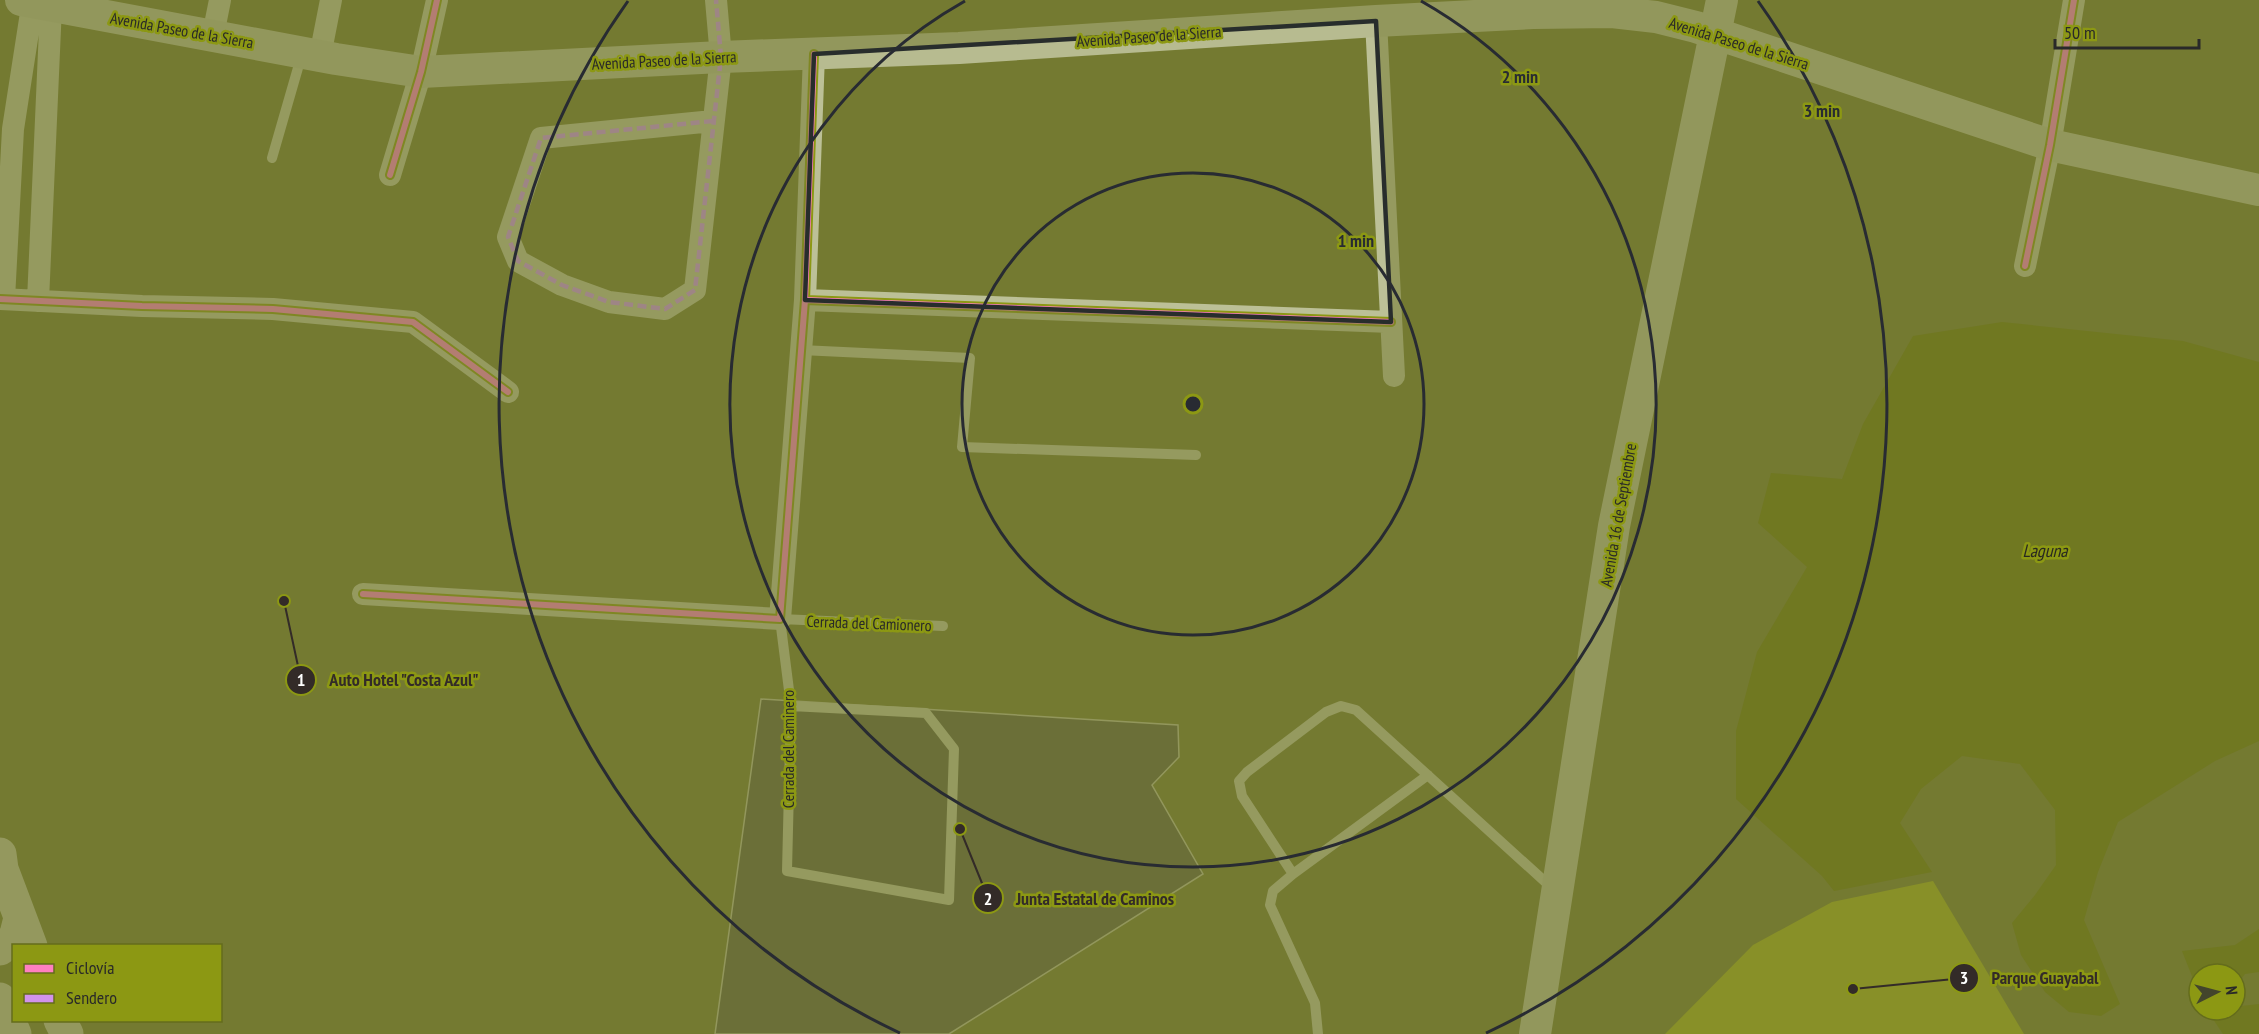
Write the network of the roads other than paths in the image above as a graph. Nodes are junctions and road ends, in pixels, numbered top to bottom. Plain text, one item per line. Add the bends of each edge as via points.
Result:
1 (220, 0) edge
2 (331, 0) edge
3 (437, 0) edge
4 (716, 0) edge
5 (1722, 0) edge
6 (2074, 0) edge
7 (35, 2) edge
8 (1376, 21) junction
9 (1715, 34) junction
10 (213, 35) junction
11 (311, 54) junction
12 (814, 54) junction
13 (721, 57) junction
14 (420, 72) junction
15 (713, 121) junction
16 (2050, 145) junction
17 (273, 158) dead end
18 (390, 175) dead end
19 (2259, 190) edge
20 (2025, 266) dead end
21 (2, 299) edge
22 (805, 300) junction
23 (38, 301) junction
24 (1391, 322) junction
25 (801, 350) junction
26 (1394, 376) dead end
27 (508, 392) dead end
28 (1196, 454) dead end
29 (363, 594) dead end
30 (780, 619) junction
31 (943, 626) dead end
32 (791, 706) junction
33 (1428, 776) junction
34 (0, 854) edge
35 (1293, 874) junction
36 (1557, 892) junction
37 (26, 932) edge
38 (0, 949) edge
39 (0, 999) edge
40 (17, 1034) edge
41 (1318, 1034) edge
42 (1535, 1034) edge

1 - 10 street
2 - 11 street
3 - 14 street
4 - 13 street
5 - 9 main road, Avenida 16 de Septiembre
6 - 16 street
7 - 10 main road, Avenida Paseo de la Sierra
7 - 21 street via 12,129
7 - 23 street
8 - 9 main road, Avenida Paseo de la Sierra via 1612,12 1656,17
8 - 12 main road, Avenida Paseo de la Sierra
8 - 24 street
9 - 16 main road, Avenida Paseo de la Sierra
9 - 36 main road, Avenida 16 de Septiembre via 1614,526
10 - 11 main road, Avenida Paseo de la Sierra
11 - 14 main road, Avenida Paseo de la Sierra
11 - 17 lane
12 - 13 main road, Avenida Paseo de la Sierra
12 - 22 street, Cerrada del Caminero
13 - 14 main road, Avenida Paseo de la Sierra
13 - 15 street
14 - 18 street
15 - 15 street via 695,290 665,309 609,302 562,285 518,261 508,237 541,138
16 - 19 main road, Avenida Paseo de la Sierra
16 - 20 street
21 - 23 street
22 - 24 street
22 - 25 street, Cerrada del Caminero
23 - 27 street via 273,309 413,322
24 - 26 street
25 - 28 lane via 970,358 962,447
25 - 30 street, Cerrada del Caminero
29 - 30 street, Cerrada del Camionero
30 - 31 lane, Cerrada del Camionero
30 - 32 lane, Cerrada del Caminero
32 - 32 lane, Cerrada del Caminero via 926,713 954,749 949,900 787,871
33 - 35 lane
33 - 35 lane via 1356,710 1341,706 1326,712 1239,781 1242,796
33 - 36 lane
34 - 37 main road
35 - 41 lane via 1273,891 1270,905 1315,1003
36 - 42 main road, Avenida 16 de Septiembre
37 - 38 main road
39 - 40 main road

